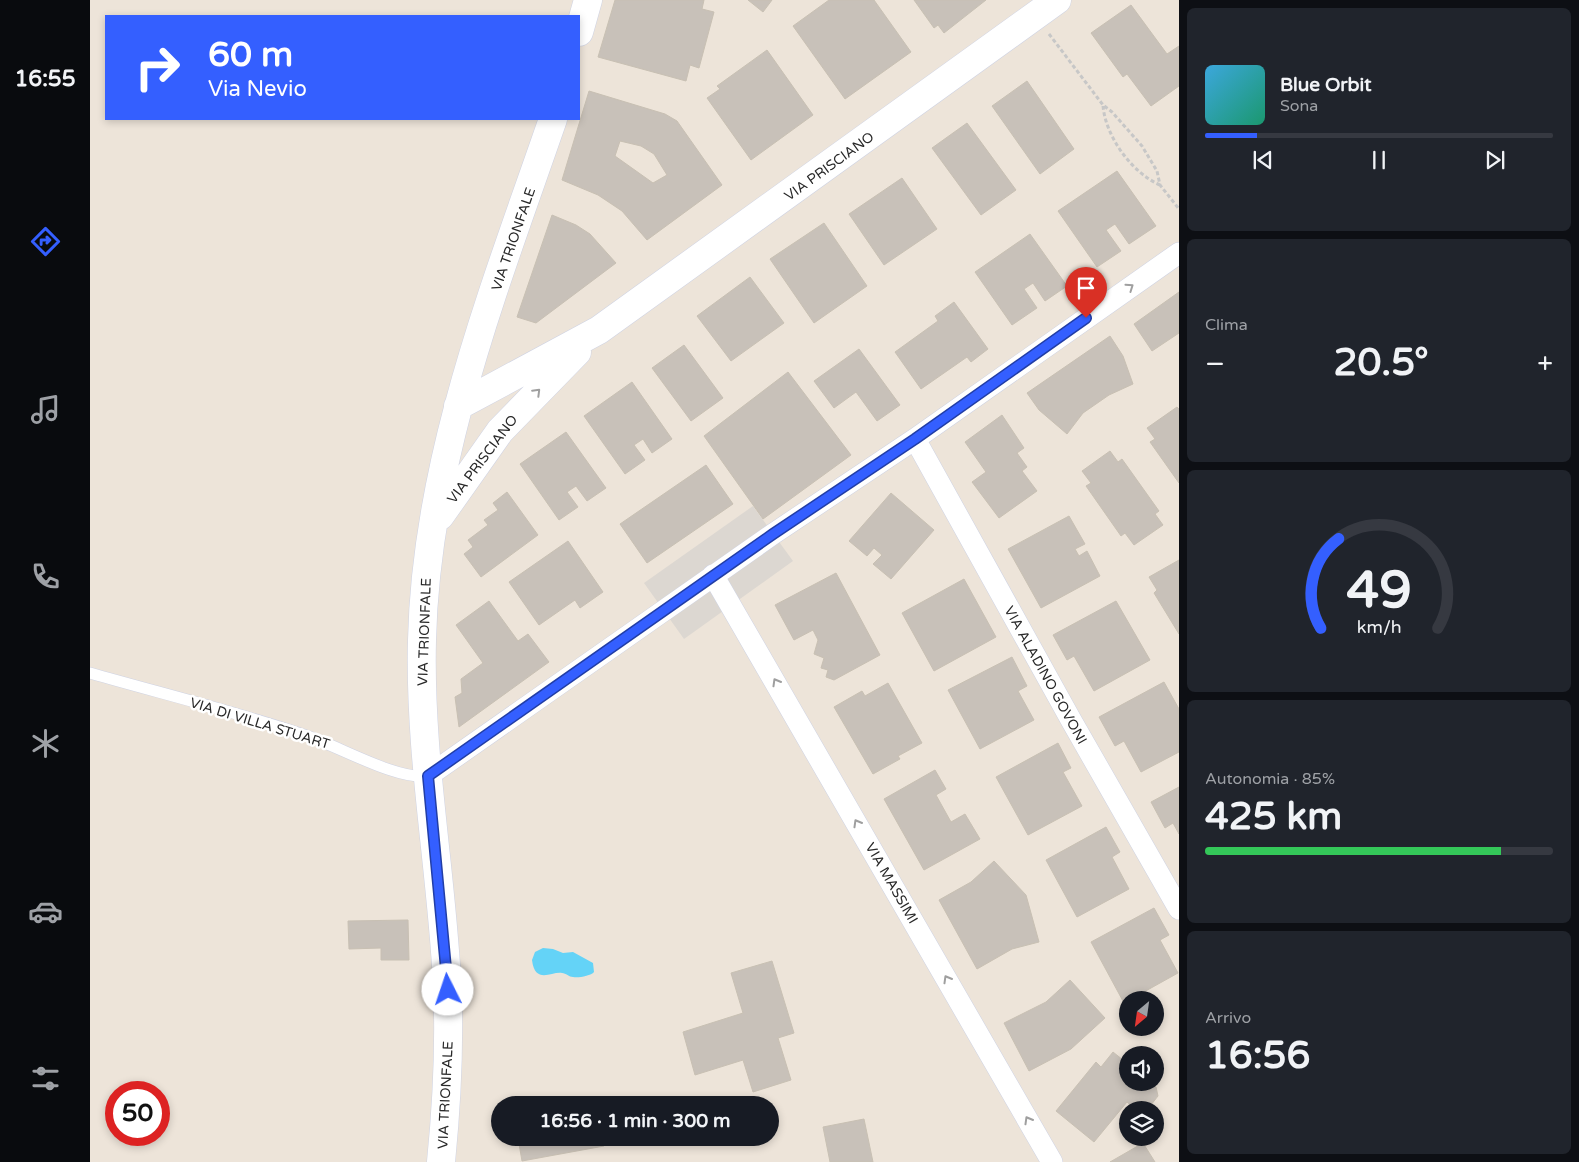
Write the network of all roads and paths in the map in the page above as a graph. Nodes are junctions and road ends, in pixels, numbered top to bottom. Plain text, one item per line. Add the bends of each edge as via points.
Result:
1 (588, 0) edge
2 (1057, 0) edge
3 (1034, 16) junction
4 (580, 28) edge
5 (1103, 105) junction
6 (554, 120) edge
7 (1160, 185) junction
8 (1179, 208) edge
9 (1179, 253) edge
10 (599, 330) junction
11 (458, 406) junction
12 (915, 439) junction
13 (432, 527) junction
14 (713, 575) junction
15 (90, 673) edge
16 (428, 776) junction
17 (1179, 909) edge
18 (441, 1162) edge
19 (1052, 1162) edge

1 - 4 main road
2 - 3 main road, VIA PRISCIANO
3 - 5 path
3 - 10 main road, VIA PRISCIANO
5 - 7 path via 1142,146 1157,172
5 - 7 path via 1104,117 1125,156 1147,179
6 - 11 main road, VIA TRIONFALE
7 - 8 path
12 -> 9 street
10 - 11 main road, VIA PRISCIANO
13 -> 10 main road, VIA PRISCIANO via 488,446 515,414
11 - 13 main road, VIA TRIONFALE
12 - 14 street
12 - 17 street, VIA ALADINO GOVONI
13 - 16 main road, VIA TRIONFALE via 422,640
14 - 16 street
19 -> 14 street, VIA MASSIMI
15 - 16 lane, VIA DI VILLA STUART via 290,730 406,775
16 - 18 main road, VIA TRIONFALE via 448,1000 446,1108

